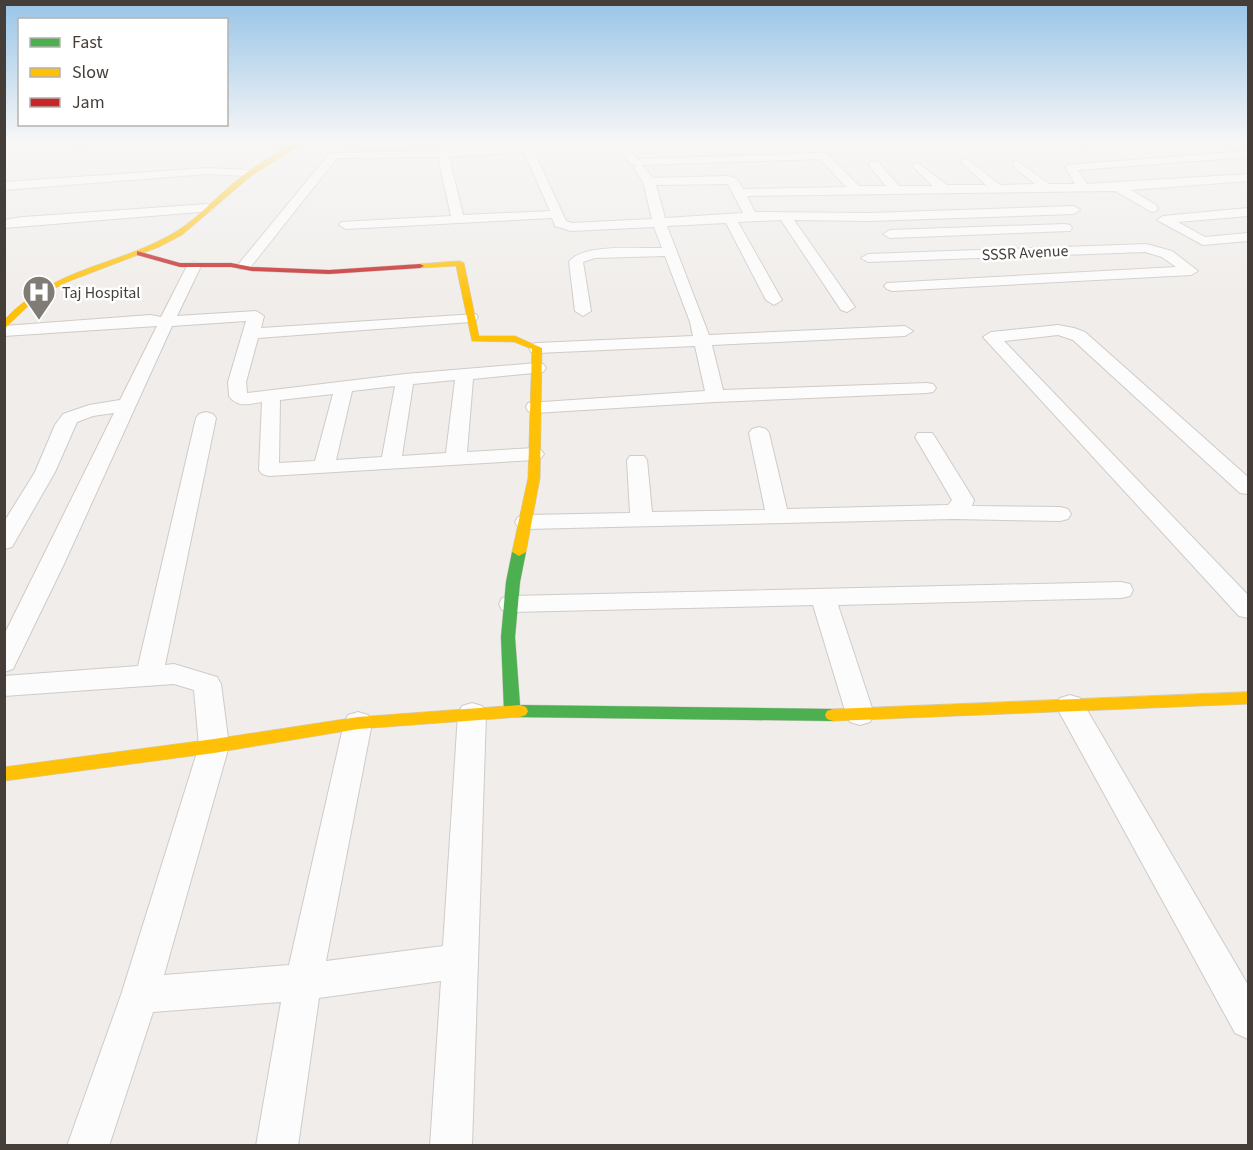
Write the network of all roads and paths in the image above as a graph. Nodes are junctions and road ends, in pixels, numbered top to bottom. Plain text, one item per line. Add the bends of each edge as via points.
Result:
1 (224, 195) edge
2 (299, 195) edge
3 (454, 195) edge
4 (549, 195) edge
5 (653, 195) edge
6 (740, 195) edge
7 (1130, 195) edge
8 (208, 208) junction
9 (1152, 208) dead end
10 (1074, 210) dead end
11 (1248, 212) edge
12 (558, 214) junction
13 (751, 216) junction
14 (785, 216) junction
15 (914, 216) junction
16 (458, 219) junction
17 (730, 219) junction
18 (4, 224) edge
19 (661, 224) junction
20 (346, 225) dead end
21 (1065, 228) dead end
22 (932, 233) junction
23 (890, 234) dead end
24 (1248, 237) edge
25 (670, 252) junction
26 (140, 253) junction
27 (954, 256) junction
28 (868, 258) dead end
29 (194, 266) junction
30 (244, 266) junction
31 (987, 282) junction
32 (892, 286) dead end
33 (1002, 297) dead end
34 (774, 300) dead end
35 (847, 307) dead end
36 (583, 311) dead end
37 (470, 317) junction
38 (166, 322) junction
39 (4, 326) edge
40 (4, 331) edge
41 (905, 331) dead end
42 (249, 334) junction
43 (702, 340) junction
44 (537, 348) junction
45 (537, 368) junction
46 (465, 374) junction
47 (405, 379) junction
48 (344, 387) junction
49 (927, 388) dead end
50 (271, 395) junction
51 (715, 396) junction
52 (126, 405) junction
53 (535, 407) junction
54 (206, 418) dead end
55 (759, 433) dead end
56 (925, 437) dead end
57 (534, 454) junction
58 (456, 458) junction
59 (637, 460) dead end
60 (391, 462) junction
61 (324, 466) junction
62 (1248, 488) edge
63 (953, 512) junction
64 (1060, 514) dead end
65 (778, 517) junction
66 (642, 519) junction
67 (526, 522) junction
68 (4, 542) edge
69 (1121, 590) dead end
70 (823, 597) junction
71 (511, 604) junction
72 (1248, 610) edge
73 (4, 662) edge
74 (149, 676) junction
75 (4, 686) edge
76 (1248, 698) edge
77 (1070, 706) junction
78 (512, 711) junction
79 (472, 714) junction
80 (860, 714) junction
81 (358, 723) junction
82 (214, 746) junction
83 (4, 774) edge
84 (460, 961) junction
85 (303, 982) junction
86 (140, 995) junction
87 (1248, 1020) edge
88 (88, 1146) edge
89 (277, 1146) edge
90 (451, 1146) edge

1 - 8 street
2 - 30 street
3 - 16 street
4 - 12 street
5 - 19 street
6 - 13 street
7 - 9 street
8 - 18 street
8 - 26 street via 179,233
10 - 15 street
11 - 24 street via 1163,220 1203,241
12 - 16 street
12 - 19 street via 560,223 571,227
13 - 14 street
13 - 17 street
14 - 15 street
14 - 35 street
15 - 22 street
16 - 20 street
17 - 19 street
17 - 34 street
19 - 25 street
21 - 22 street
22 - 23 street
22 - 27 street
25 - 36 street via 578,259
25 - 43 street
26 - 29 street via 163,262
26 - 39 street via 60,281 30,300
27 - 28 street, SSSR Avenue
27 - 31 street via 981,282
27 - 31 street, SSSR Avenue via 1152,249 1167,254 1191,271
29 - 30 street
29 - 38 street
30 - 37 street via 329,272 460,263
31 - 32 street
31 - 33 street
37 - 42 street
37 - 44 street via 475,339 507,338 527,341
38 - 40 street
38 - 42 street via 256,316
38 - 52 street
41 - 43 street
42 - 50 street via 237,382 238,396 242,399
43 - 44 street
43 - 51 street
44 - 45 street
45 - 46 street
45 - 53 street
46 - 47 street
46 - 58 street
47 - 48 street
47 - 60 street
48 - 50 street
48 - 61 street
49 - 51 street
50 - 61 street via 269,470
51 - 53 street
52 - 68 street via 70,418 45,472
52 - 73 street via 55,562
53 - 57 street
54 - 74 street
55 - 65 street
56 - 63 street via 963,500
57 - 58 street
57 - 67 street
58 - 60 street
59 - 66 street
60 - 61 street
62 - 72 street via 1079,336 1058,330 991,337
63 - 64 street
63 - 65 street
65 - 66 street
66 - 67 street
67 - 71 street
69 - 70 street
70 - 71 street
70 - 80 street
71 - 78 street via 508,637
74 - 75 street
74 - 82 street via 174,674 207,684
76 - 77 street
77 - 80 street
77 - 87 street
78 - 79 street
78 - 80 street
79 - 81 street
79 - 84 street
81 - 82 street
81 - 85 street
82 - 83 street
82 - 86 street
84 - 85 street
84 - 90 street
85 - 86 street
85 - 89 street
86 - 88 street

